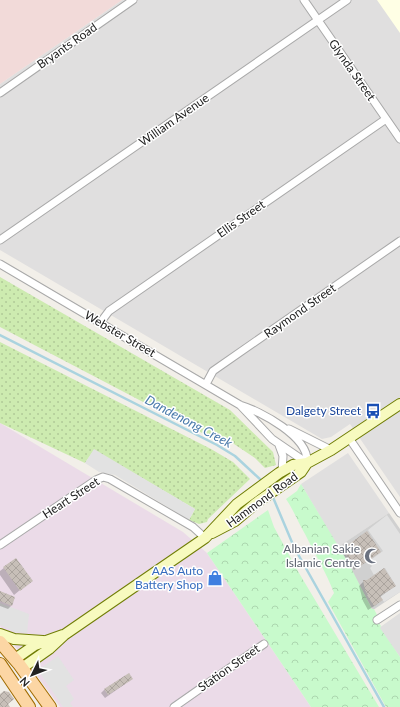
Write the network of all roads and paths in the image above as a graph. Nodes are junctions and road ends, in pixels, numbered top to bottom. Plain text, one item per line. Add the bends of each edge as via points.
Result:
1 (133, 0) edge
2 (304, 0) edge
3 (347, 0) edge
4 (318, 20) junction
5 (0, 93) edge
6 (386, 119) junction
7 (400, 139) edge
8 (0, 240) edge
9 (400, 241) edge
10 (0, 264) edge
11 (100, 323) junction
12 (206, 384) junction
13 (400, 404) edge
14 (240, 405) junction
15 (278, 424) junction
16 (349, 438) junction
17 (278, 444) junction
18 (331, 450) junction
19 (307, 463) junction
20 (280, 472) junction
21 (400, 513) edge
22 (208, 535) junction
23 (0, 545) edge
24 (400, 605) edge
25 (377, 620) dead end
26 (0, 634) edge
27 (64, 635) junction
28 (45, 641) junction
29 (0, 642) edge
30 (264, 644) dead end
31 (19, 663) junction
32 (3, 669) edge
33 (29, 707) edge
34 (50, 707) edge
35 (174, 707) edge

1 - 5 street, Bryants Road
2 - 4 street, Glynda Street
3 - 4 street, William Avenue
4 - 6 street, Glynda Street
4 - 8 street, William Avenue
6 - 7 street, Glynda Street
6 - 11 street, Ellis Street via 109,311
9 - 12 street, Raymond Street via 213,371
10 - 11 street, Webster Street
11 - 12 street, Webster Street
12 - 14 street, Webster Street
13 - 16 main road, Hammond Road
14 - 15 street, Webster Street via 259,411
14 - 17 street, Webster Street
15 - 18 street, Webster Street
15 - 19 street, Webster Street via 298,442
16 - 18 main road, Hammond Road
16 - 21 street
17 - 19 street, Webster Street
17 - 20 street via 283,456
18 - 19 main road, Hammond Road
19 - 20 main road, Hammond Road via 297,464
19 - 22 main road, Hammond Road via 302,472 256,503 232,524
20 - 22 main road, Hammond Road via 226,514
22 - 23 street, Heart Street via 105,477 96,480
22 - 27 main road, Hammond Road
24 - 25 street
26 - 28 main road via 14,639
27 - 28 main road, Hammond Road
27 - 31 main road, Hammond Road via 49,649
28 - 31 main road, Hammond Road
29 - 31 main road
30 - 35 street, Station Street
31 - 32 main road
31 - 34 main road
32 - 33 main road

